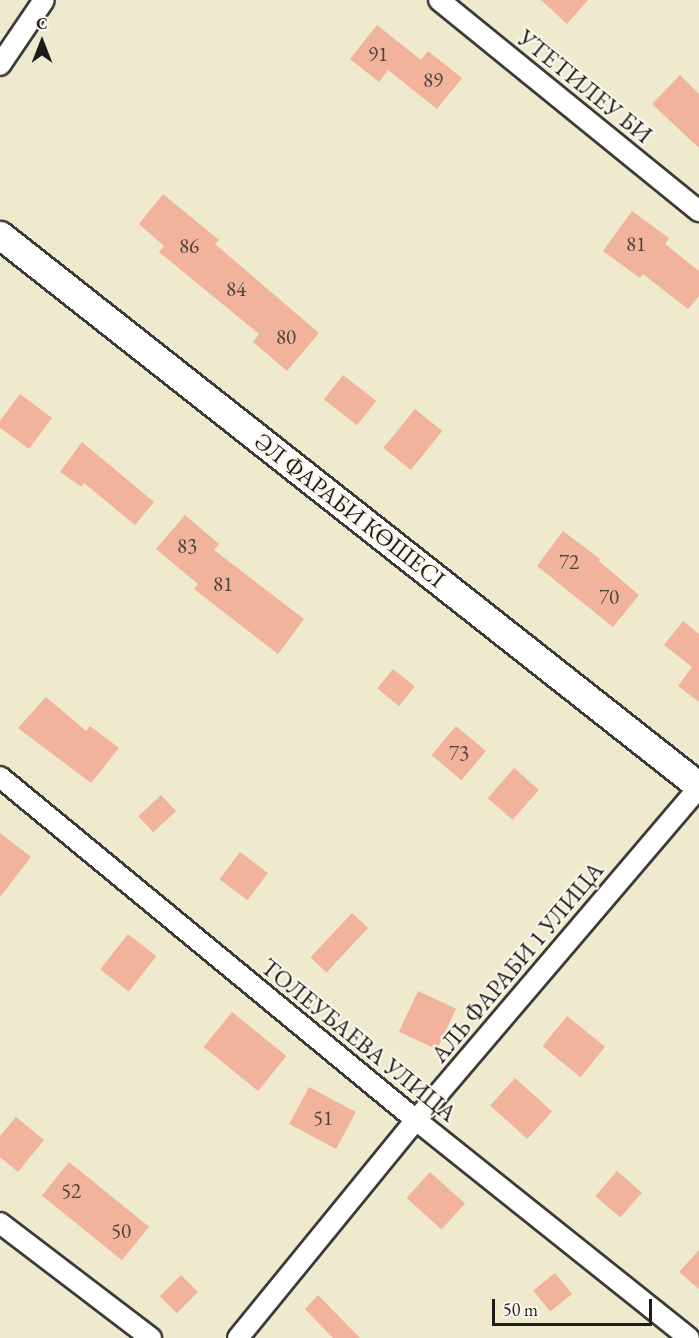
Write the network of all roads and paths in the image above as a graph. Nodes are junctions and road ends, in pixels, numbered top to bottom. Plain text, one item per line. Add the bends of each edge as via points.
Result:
1 (44, 0) edge
2 (439, 0) edge
3 (0, 64) edge
4 (699, 211) edge
5 (0, 235) edge
6 (0, 777) edge
7 (699, 787) edge
8 (416, 1120) junction
9 (0, 1223) edge
10 (151, 1338) edge
11 (238, 1338) edge
12 (689, 1338) edge

1 - 3 street
2 - 4 street, УТЕТИЛЕУ БИ
5 - 7 street, ӘЛ ФАРАБИ КӨШЕСІ
6 - 8 street, ТОЛЕУБАЕВА УЛИЦА
7 - 8 street, АЛЬ ФАРАБИ 1 УЛИЦА
8 - 11 street, АЛЬ ФАРАБИ 1 УЛИЦА
8 - 12 street, ТОЛЕУБАЕВА УЛИЦА
9 - 10 street

